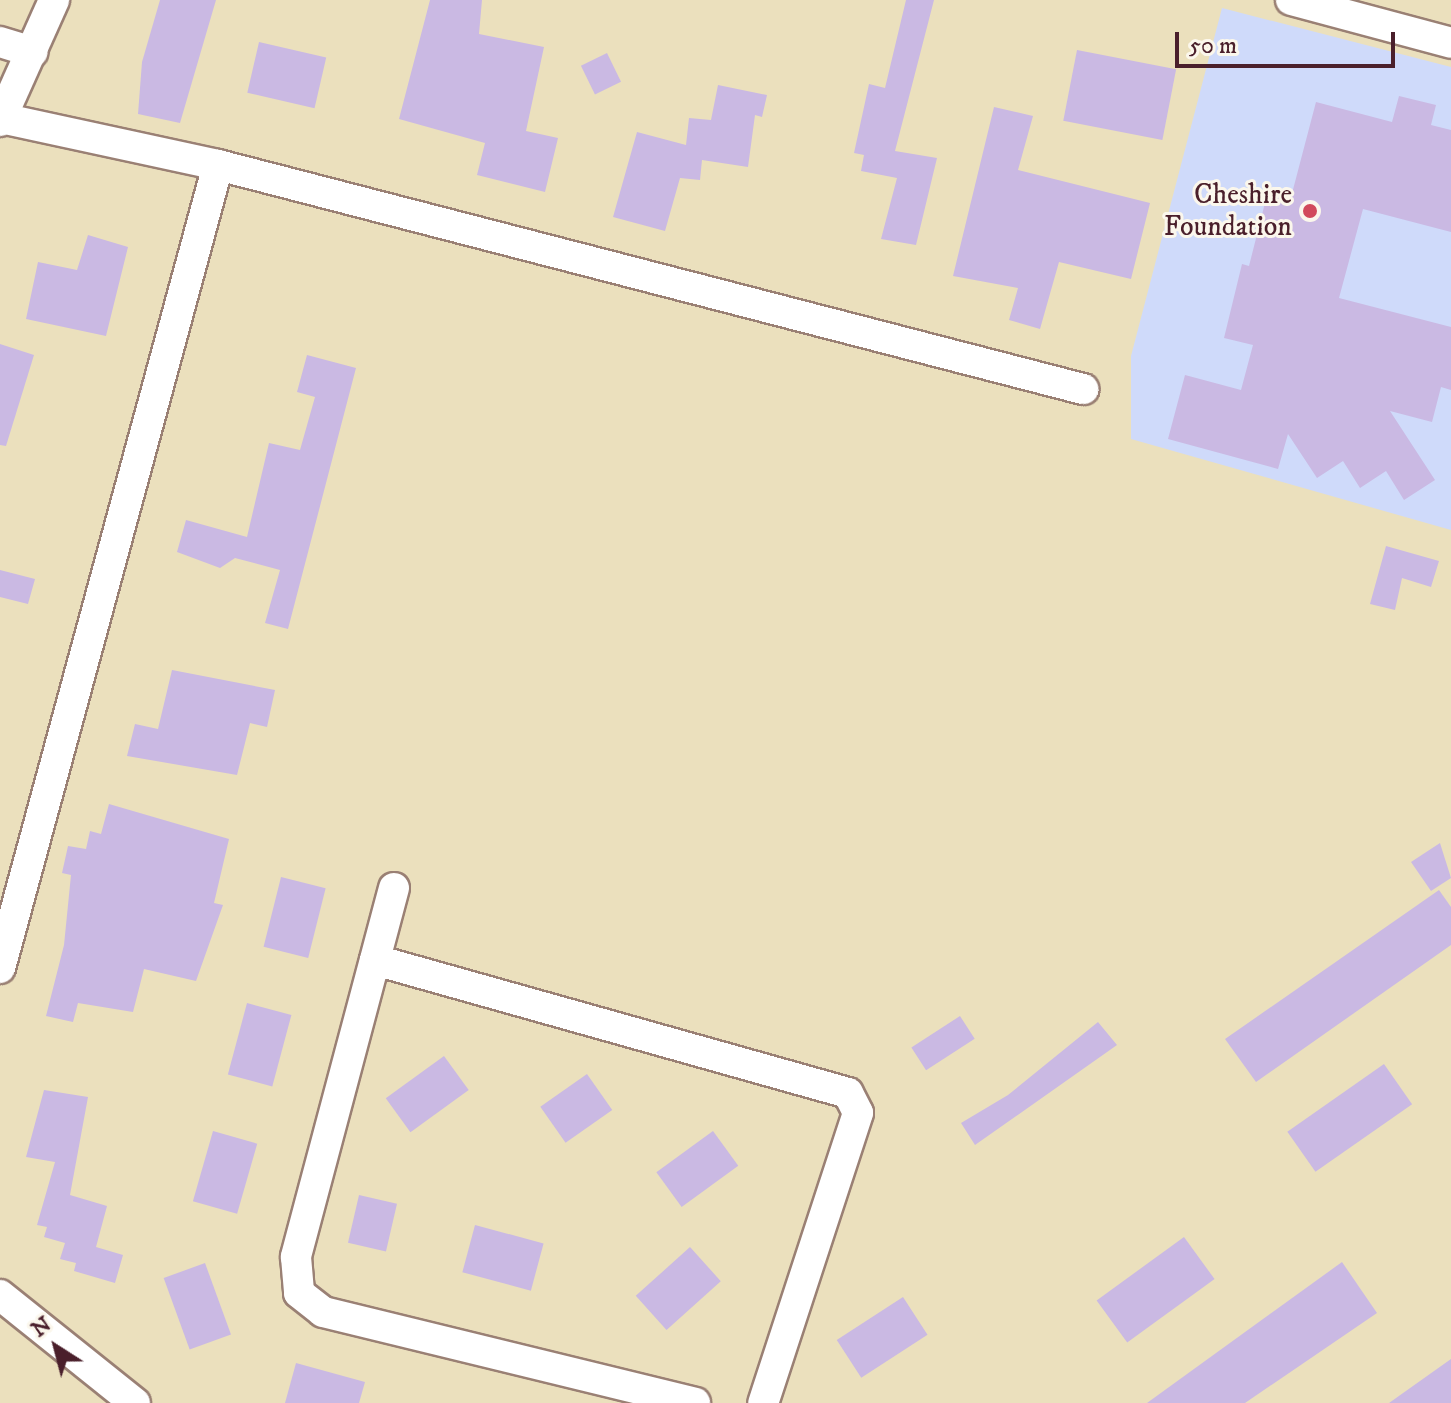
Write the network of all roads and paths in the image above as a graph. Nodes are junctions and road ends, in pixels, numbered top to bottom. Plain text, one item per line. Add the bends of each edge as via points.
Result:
1 (54, 0) edge
2 (1291, 0) edge
3 (0, 42) edge
4 (1451, 43) edge
5 (33, 52) junction
6 (1, 120) edge
7 (218, 165) junction
8 (1083, 389) dead end
9 (394, 888) dead end
10 (375, 960) junction
11 (0, 968) edge
12 (0, 1295) edge
13 (135, 1403) edge
14 (695, 1403) edge
15 (763, 1403) edge

1 - 5 street
2 - 4 street
3 - 5 street
5 - 6 street
6 - 7 street
7 - 8 street
7 - 11 street
9 - 10 street
10 - 14 street via 296,1257 299,1293 323,1312
10 - 15 street via 848,1093 858,1113
12 - 13 street

